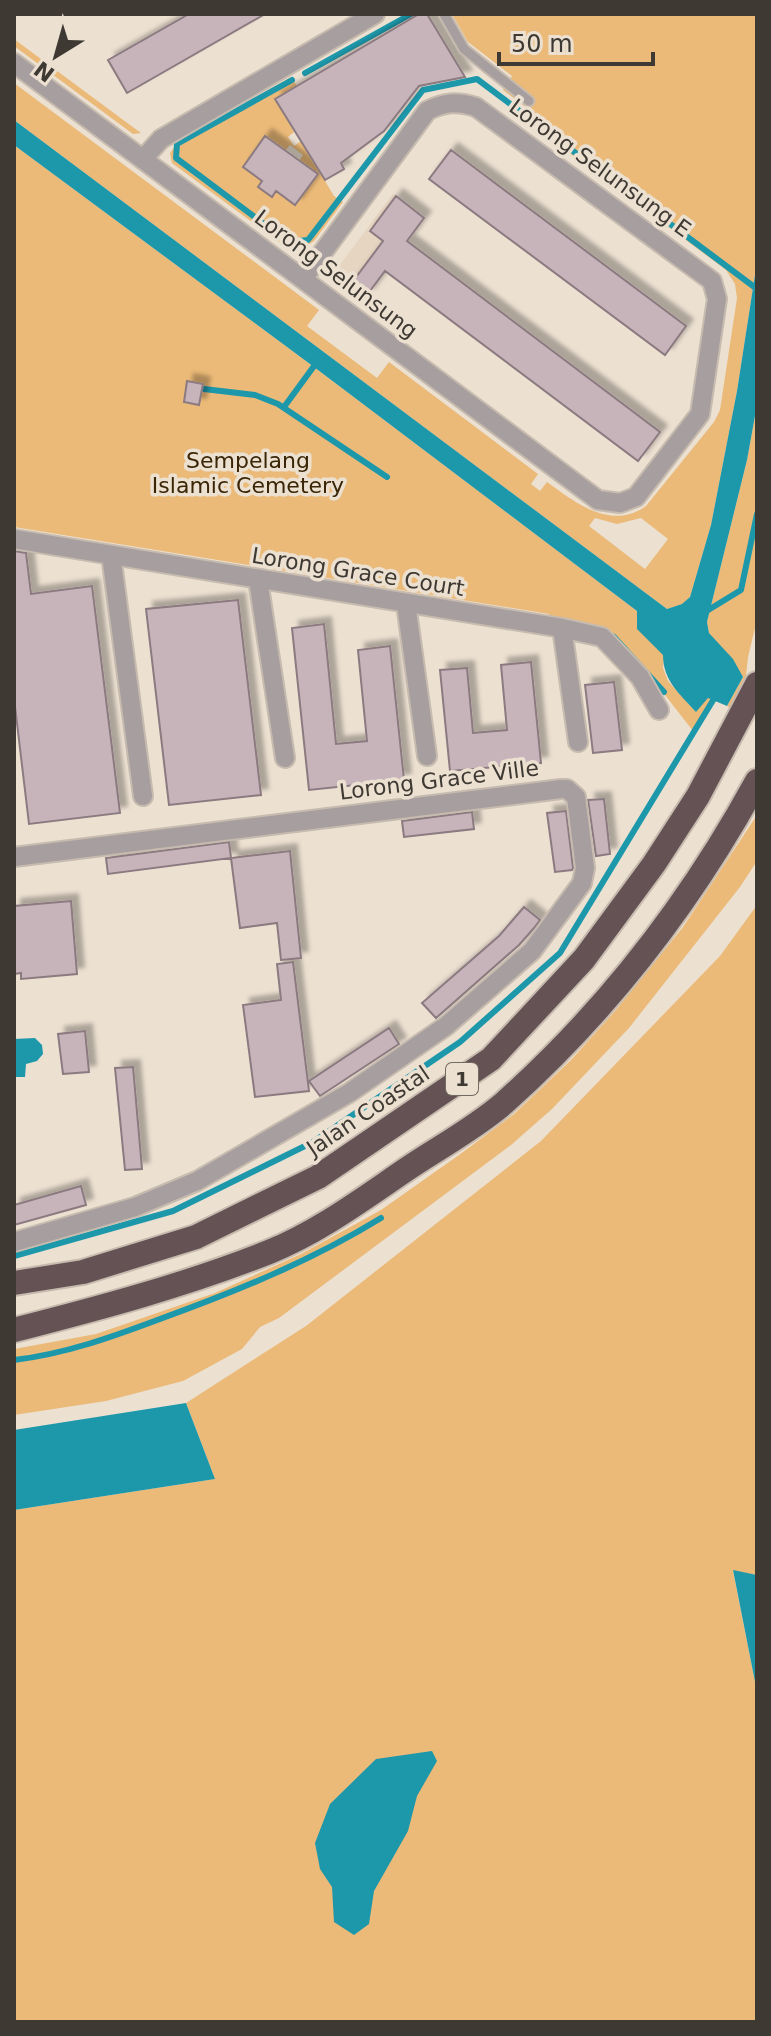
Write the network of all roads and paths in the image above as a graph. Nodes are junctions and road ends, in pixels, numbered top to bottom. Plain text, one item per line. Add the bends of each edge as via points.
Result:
1 (375, 14) edge
2 (444, 14) edge
3 (14, 63) edge
4 (529, 101) dead end
5 (143, 159) junction
6 (303, 279) junction
7 (636, 497) joint
8 (14, 539) edge
9 (111, 555) junction
10 (258, 580) junction
11 (406, 604) junction
12 (562, 628) junction
13 (757, 684) edge
14 (659, 710) dead end
15 (578, 742) dead end
16 (427, 756) dead end
17 (285, 758) dead end
18 (757, 781) edge
19 (143, 796) dead end
20 (14, 857) edge
21 (14, 1242) edge
22 (14, 1283) edge
23 (14, 1330) edge

1 - 5 street via 161,139
2 - 4 lane via 464,49
3 - 5 street, Lorong Selunsung
5 - 6 street, Lorong Selunsung
6 - 7 street, Lorong Selunsung via 578,488 598,500 620,503
6 - 7 street, Lorong Selunsung E via 427,111 451,102 476,107 712,281 717,299 700,414
8 - 9 street, Lorong Grace Court
9 - 10 street, Lorong Grace Court
9 - 19 street
10 - 11 street, Lorong Grace Court
10 - 17 street
11 - 12 street, Lorong Grace Court
11 - 16 street
12 - 14 street, Lorong Grace Court via 602,637 640,677
12 - 15 street
13 - 22 highway, Jalan Coastal / 1 via 698,796 654,864 584,959 491,1059 318,1177 196,1237 83,1272
18 - 23 highway, 1 via 664,929 590,1020 502,1105 335,1219 271,1251 128,1301
20 - 21 street, Lorong Grace Ville via 567,789 576,797 585,868 574,896 532,951 446,1026 349,1093 197,1181 135,1207

